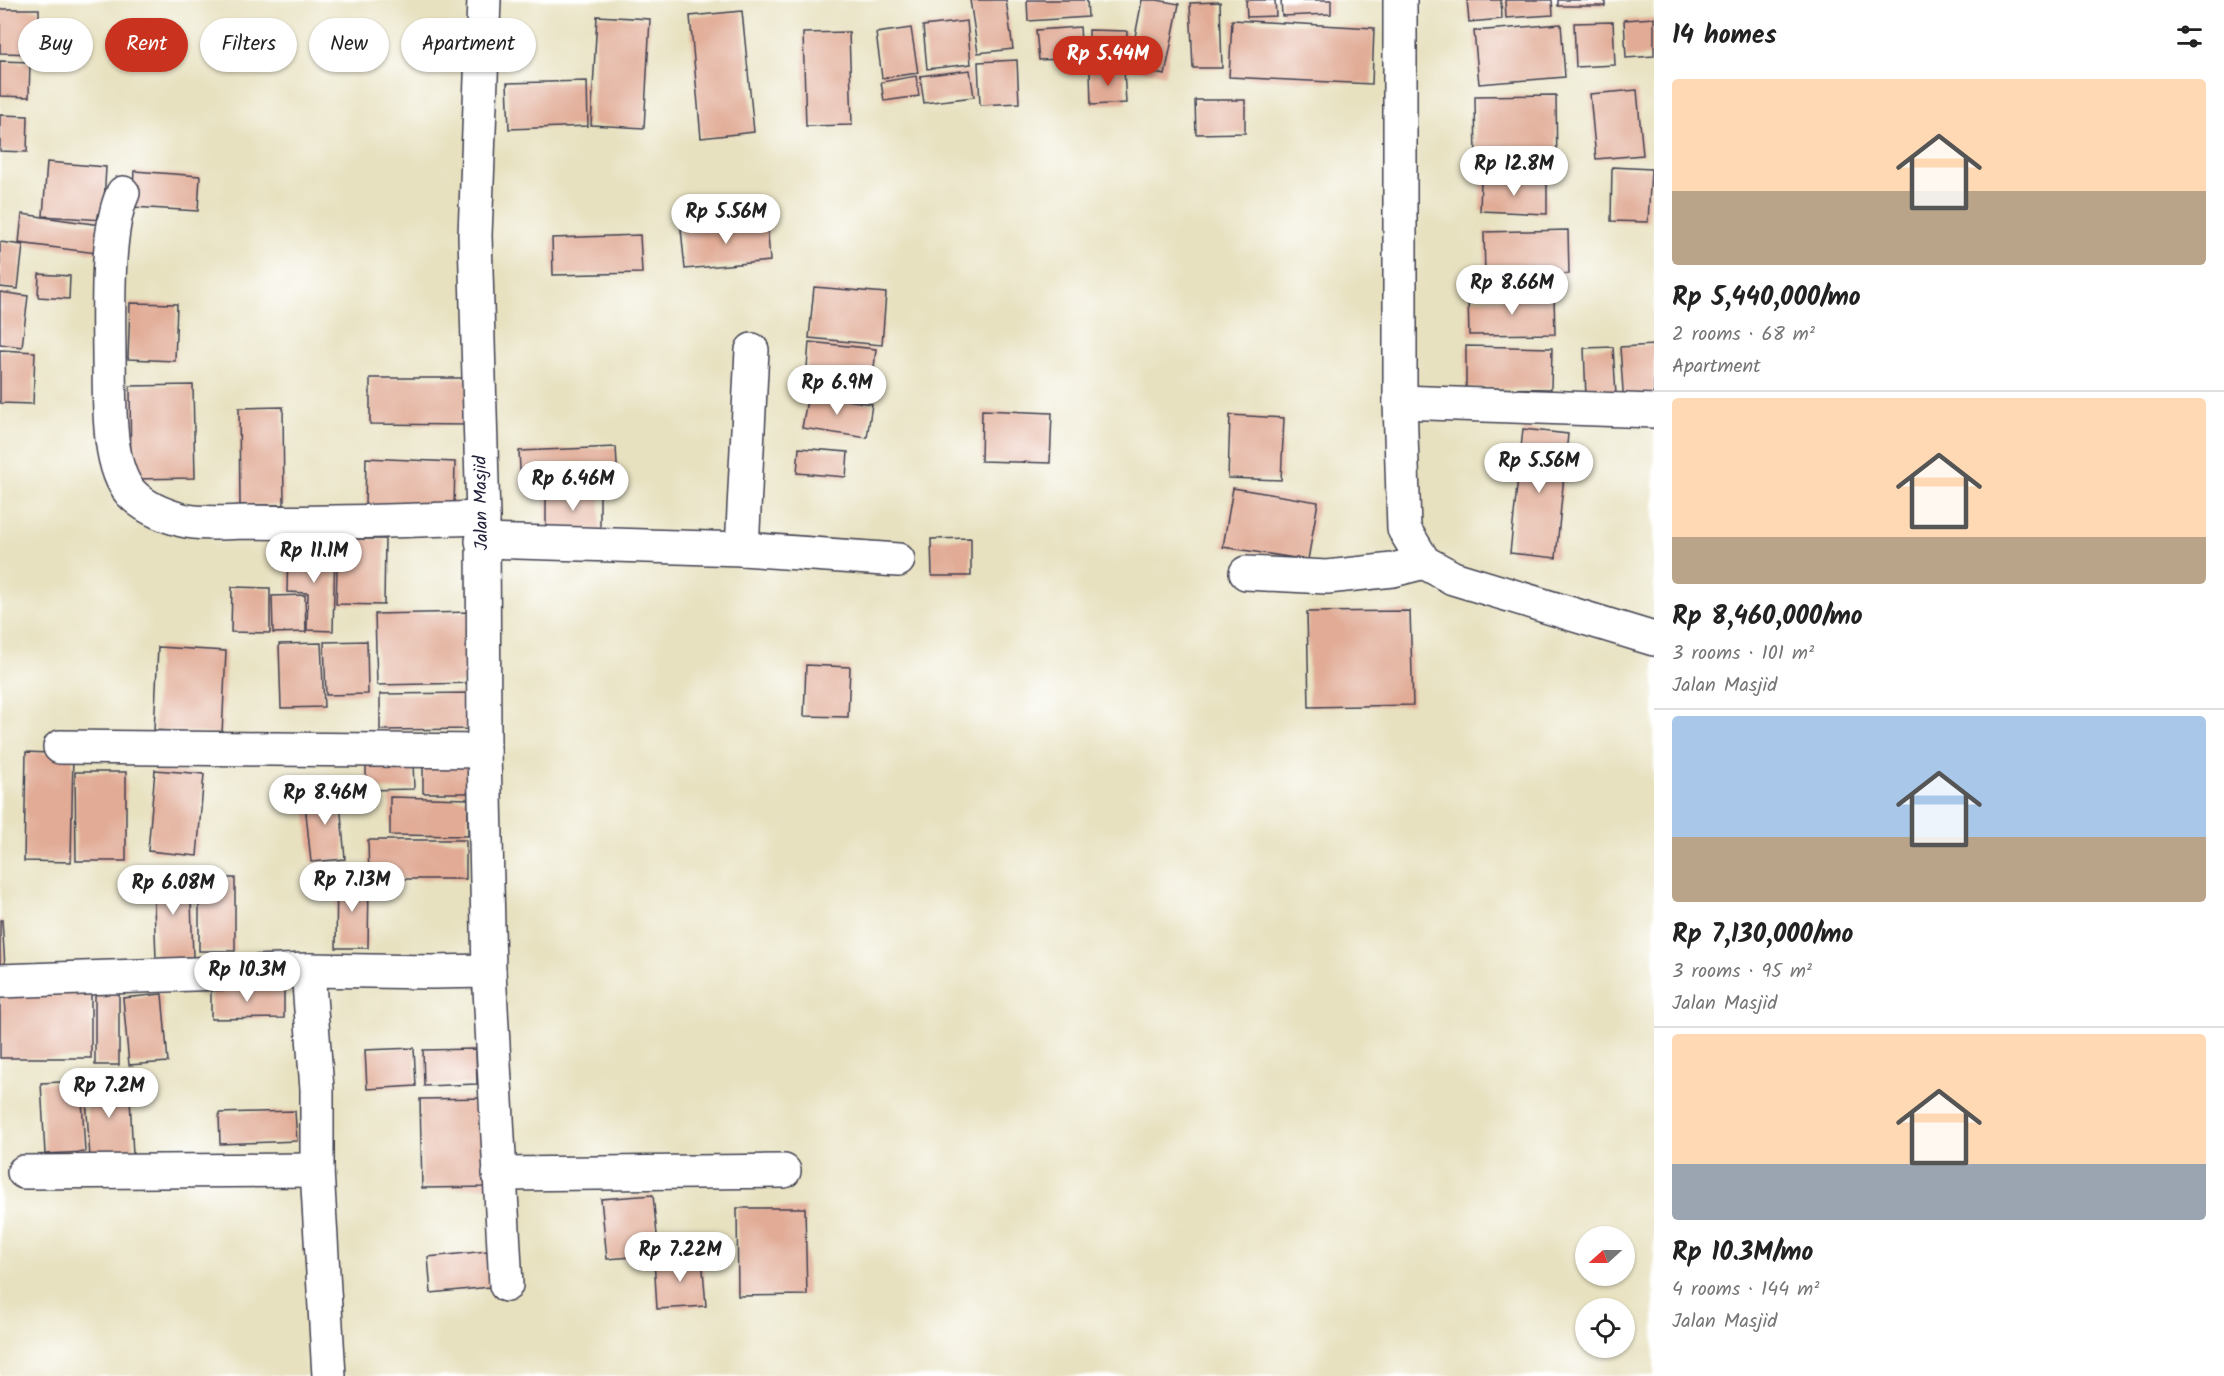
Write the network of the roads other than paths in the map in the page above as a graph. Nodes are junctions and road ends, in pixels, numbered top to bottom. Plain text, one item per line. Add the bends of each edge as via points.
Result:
1 (484, 0) edge
2 (1400, 0) edge
3 (123, 193) dead end
4 (752, 350) dead end
5 (1400, 402) junction
6 (1654, 411) edge
7 (483, 530) junction
8 (742, 549) junction
9 (898, 560) dead end
10 (1424, 562) junction
11 (1246, 573) dead end
12 (1654, 639) edge
13 (60, 747) dead end
14 (484, 752) junction
15 (308, 970) junction
16 (489, 970) junction
17 (0, 981) edge
18 (318, 1170) junction
19 (784, 1171) dead end
20 (24, 1172) dead end
21 (499, 1174) junction
22 (506, 1285) dead end
23 (329, 1376) edge

1 - 7 street, Jalan Masjid via 474,235
2 - 5 street
3 - 7 street via 113,234 110,396 117,466 129,491 154,510 184,520
4 - 8 street
5 - 6 street
5 - 10 street via 1404,529
7 - 8 street
7 - 14 street, Jalan Masjid
8 - 9 street
10 - 11 street via 1393,570 1327,577
10 - 12 street via 1477,586
13 - 14 street
14 - 16 street, Jalan Masjid
15 - 16 street
15 - 17 street
15 - 18 street via 317,1089
16 - 21 street, Jalan Masjid
18 - 20 street
18 - 23 street
19 - 21 street
21 - 22 street, Jalan Masjid

